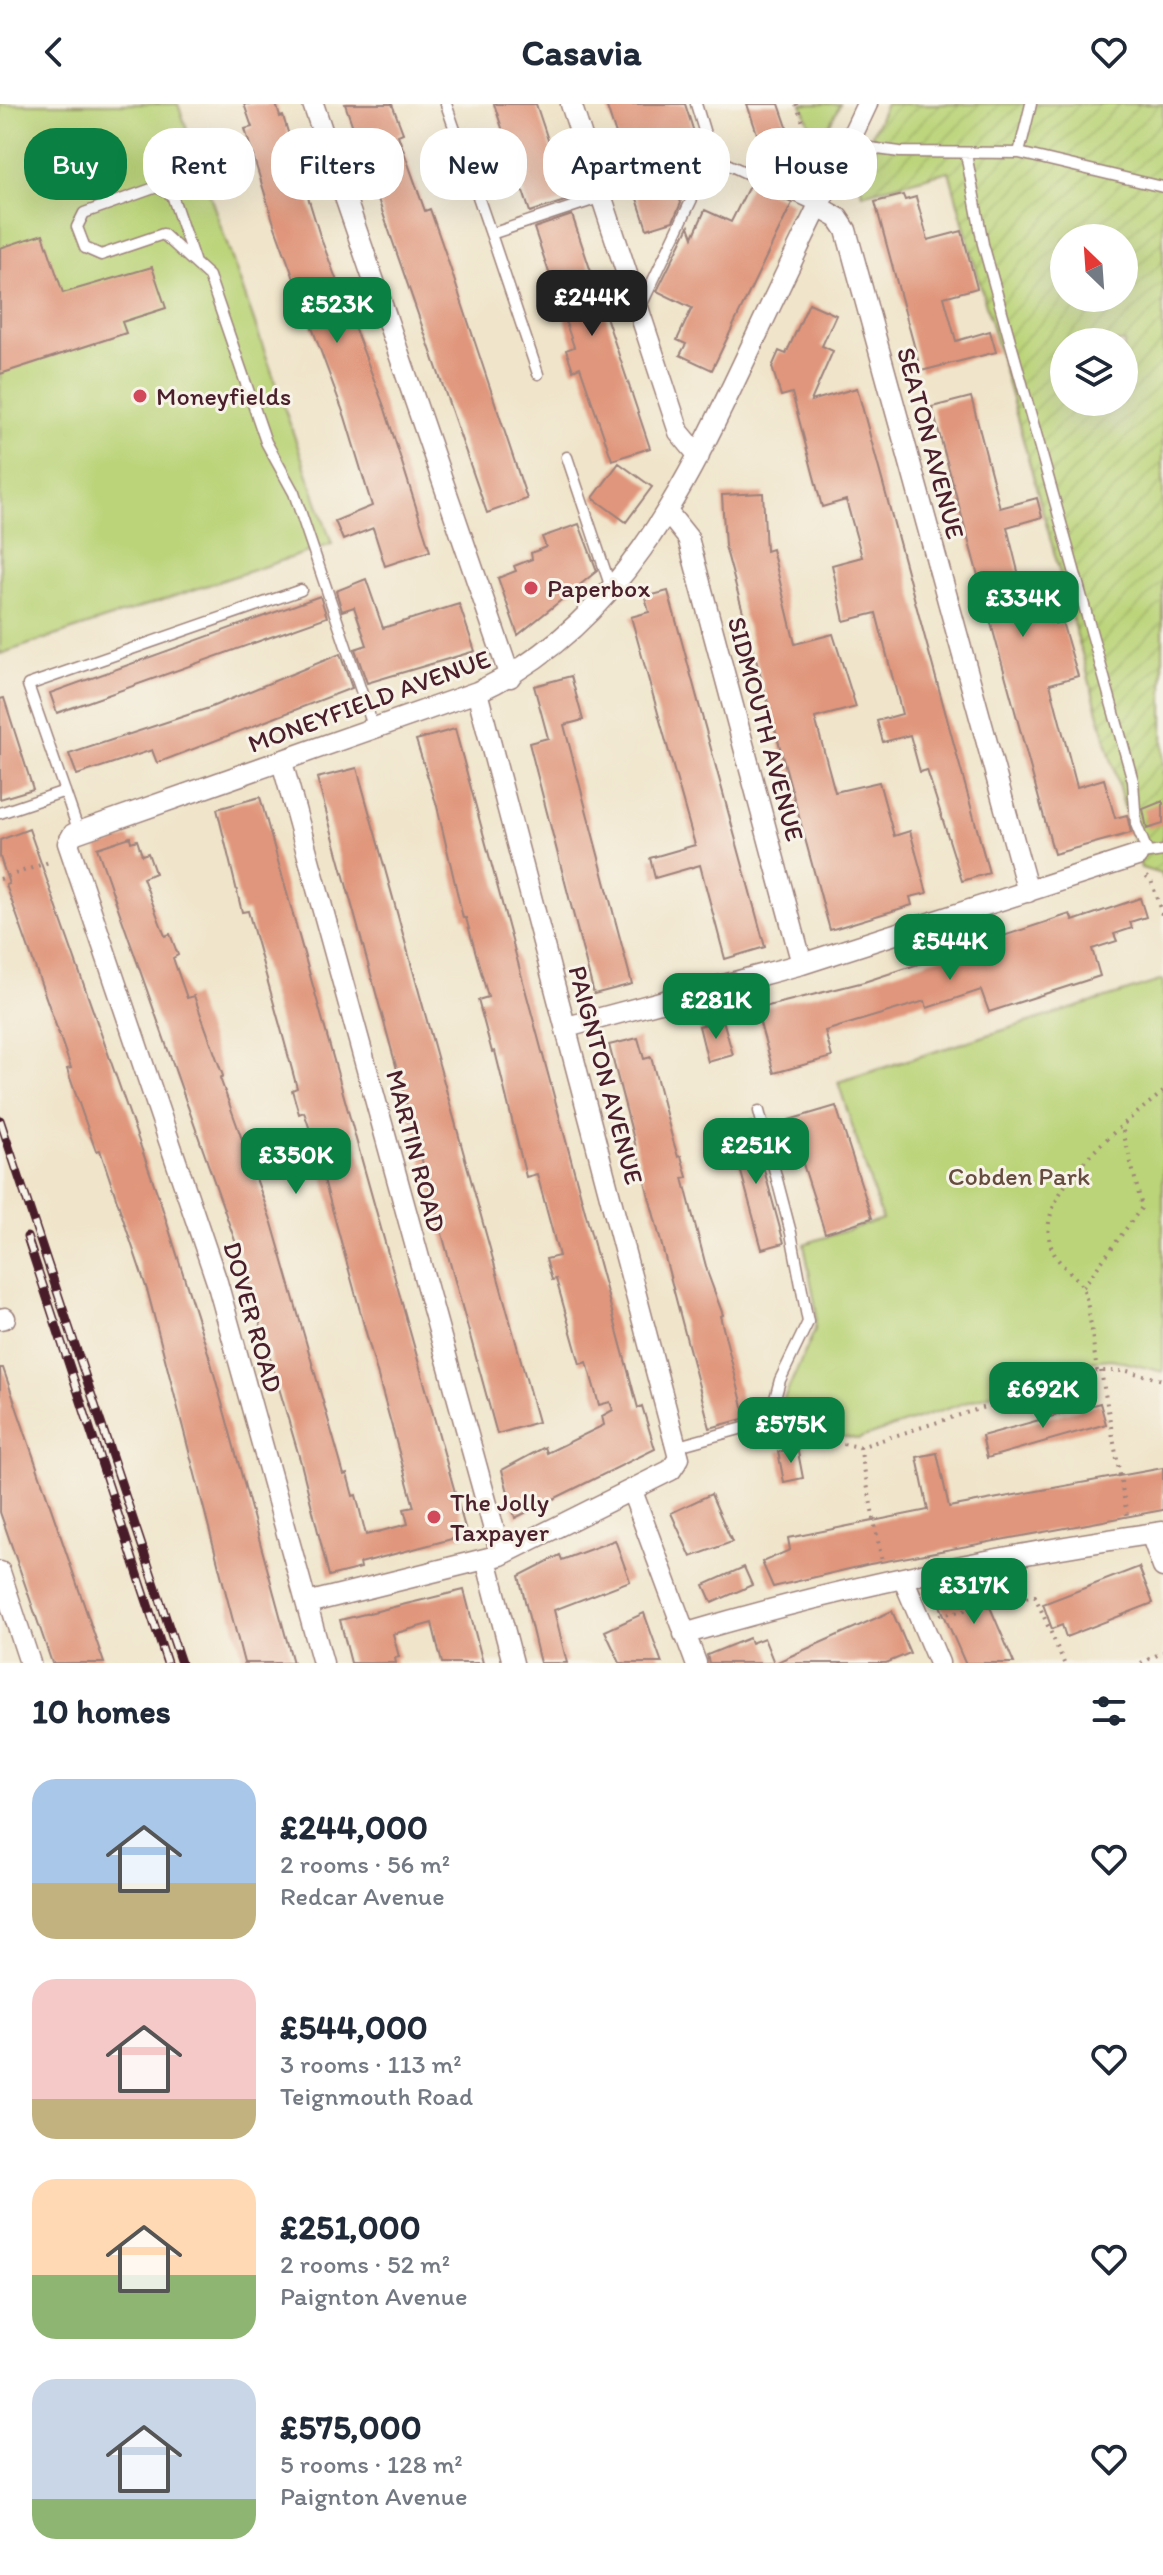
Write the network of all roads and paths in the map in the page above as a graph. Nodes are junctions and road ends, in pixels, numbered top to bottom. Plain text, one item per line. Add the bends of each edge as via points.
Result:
1 (313, 104) edge
2 (446, 104) edge
3 (571, 104) edge
4 (696, 104) edge
5 (796, 104) edge
6 (867, 104) edge
7 (1031, 104) edge
8 (579, 128) edge
9 (703, 128) edge
10 (804, 128) edge
11 (856, 128) edge
12 (877, 149) edge
13 (1019, 153) junction
14 (966, 154) junction
15 (730, 165) edge
16 (1163, 187) edge
17 (593, 200) edge
18 (603, 200) edge
19 (691, 200) edge
20 (820, 200) edge
21 (817, 206) junction
22 (491, 234) junction
23 (194, 260) junction
24 (639, 310) junction
25 (538, 374) dead end
26 (699, 456) junction
27 (567, 457) dead end
28 (668, 513) junction
29 (301, 590) dead end
30 (612, 590) junction
31 (510, 677) junction
32 (477, 692) junction
33 (374, 729) junction
34 (282, 762) junction
35 (65, 791) junction
36 (0, 813) edge
37 (79, 832) junction
38 (1163, 851) edge
39 (1142, 853) junction
40 (69, 854) junction
41 (1112, 864) junction
42 (0, 879) edge
43 (1028, 892) junction
44 (1163, 918) edge
45 (802, 964) junction
46 (567, 1027) junction
47 (1163, 1092) edge
48 (759, 1111) dead end
49 (1122, 1126) junction
50 (1083, 1287) junction
51 (1099, 1371) junction
52 (1163, 1380) edge
53 (769, 1421) junction
54 (678, 1446) junction
55 (860, 1447) junction
56 (632, 1491) junction
57 (1148, 1534) edge
58 (493, 1557) junction
59 (1163, 1567) edge
60 (0, 1572) edge
61 (895, 1579) junction
62 (307, 1603) junction
63 (921, 1619) junction
64 (684, 1634) junction
65 (1163, 1652) edge
66 (30, 1663) edge
67 (323, 1663) edge
68 (513, 1663) edge
69 (696, 1663) edge
70 (939, 1663) edge
71 (1064, 1663) edge
72 (1141, 1663) edge

1 - 31 street
2 - 22 lane
3 - 8 street
4 - 9 lane
5 - 10 path
6 - 11 street, MONEYFIELD AVENUE
7 - 13 lane
12 - 14 lane
13 - 14 lane
13 - 16 lane
14 - 39 lane via 983,244 1133,781
15 - 21 lane
17 - 22 lane
18 - 24 street
19 - 24 lane
20 - 21 street, MONEYFIELD AVENUE
21 - 26 street, MONEYFIELD AVENUE
21 - 43 street, SEATON AVENUE via 838,218 846,230
22 - 25 lane
23 - 23 lane via 172,195 157,187 84,213 77,227 85,248 101,255 163,234
23 - 33 lane via 209,276 266,442 294,493
24 - 26 street via 679,432
26 - 28 street, MONEYFIELD AVENUE
27 - 30 lane
28 - 30 street, MONEYFIELD AVENUE
28 - 45 street, SIDMOUTH AVENUE via 688,538
29 - 35 lane via 28,685
30 - 31 street, MONEYFIELD AVENUE via 553,646
31 - 32 street, MONEYFIELD AVENUE
32 - 33 street, MONEYFIELD AVENUE
32 - 46 street, PAIGNTON AVENUE
33 - 34 street, MONEYFIELD AVENUE
34 - 37 street, MONEYFIELD AVENUE
34 - 58 street, MARTIN ROAD
35 - 36 lane
35 - 37 lane
37 - 40 street via 68,843
38 - 39 lane
39 - 41 street
40 - 42 path
40 - 62 street, DOVER ROAD via 212,1267
41 - 43 street
41 - 44 path via 1124,878 1140,874 1150,879
43 - 45 street
45 - 46 street
46 - 54 street, PAIGNTON AVENUE
47 - 49 path
48 - 53 lane via 808,1322 780,1380
49 - 50 path via 1142,1207
49 - 50 path via 1100,1144 1051,1209 1049,1237 1062,1268
50 - 51 path
51 - 52 path
51 - 55 path
51 - 57 path
53 - 54 lane
53 - 55 path via 795,1435
54 - 56 street via 679,1458 671,1470
55 - 61 path
56 - 58 street
56 - 64 street
57 - 59 street
57 - 61 street
58 - 62 street
58 - 68 street, MARTIN ROAD
60 - 66 street
61 - 63 street
61 - 64 street via 787,1603
62 - 67 street, DOVER ROAD
63 - 70 street
63 - 71 path via 1035,1596
64 - 69 street
65 - 72 path

